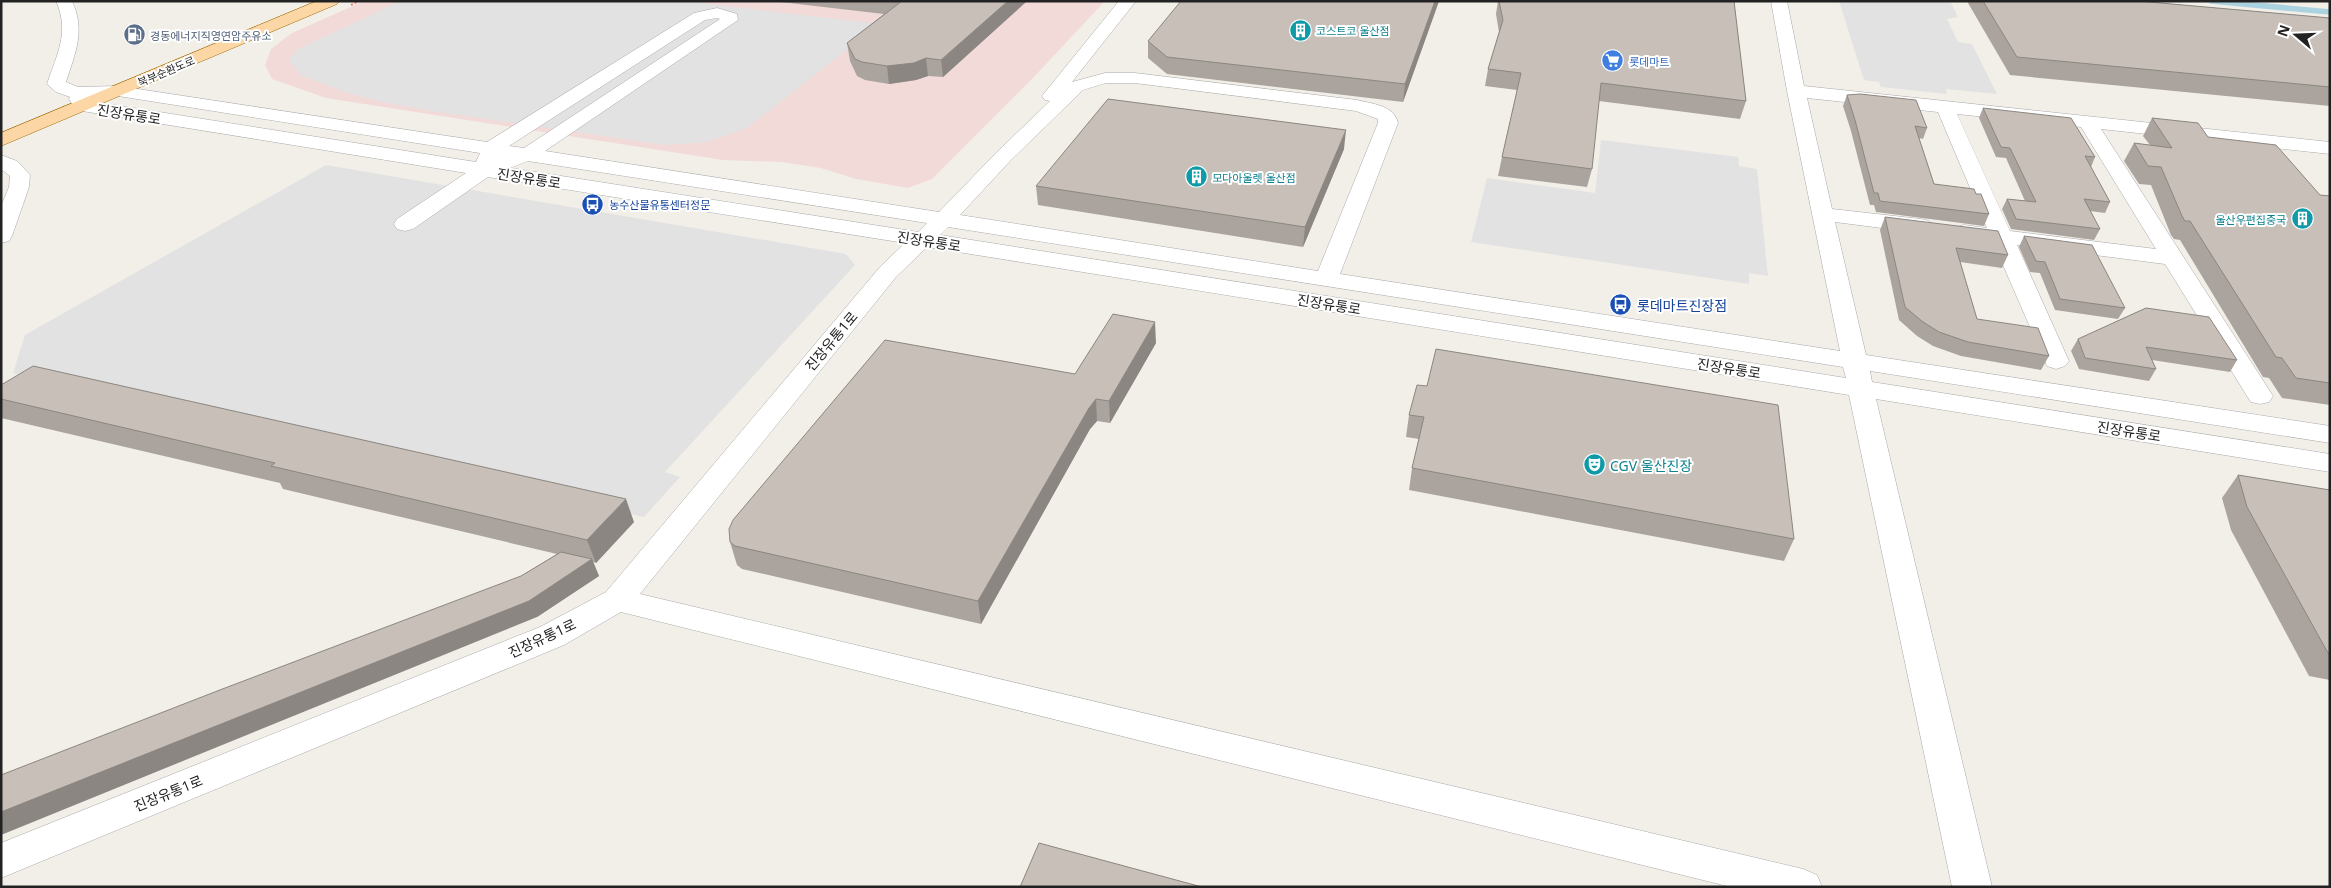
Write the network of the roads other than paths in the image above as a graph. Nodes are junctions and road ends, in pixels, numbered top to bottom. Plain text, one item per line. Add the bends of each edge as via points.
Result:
1 (64, 1) edge
2 (294, 1) edge
3 (331, 1) edge
4 (1128, 1) edge
5 (1779, 1) edge
6 (118, 91) junction
7 (1796, 91) junction
8 (78, 99) junction
9 (1945, 107) junction
10 (1, 122) edge
11 (2086, 122) junction
12 (1, 140) edge
13 (492, 148) junction
14 (2330, 148) edge
15 (528, 154) junction
16 (1004, 156) junction
17 (1, 161) edge
18 (484, 171) junction
19 (1823, 214) junction
20 (405, 224) dead end
21 (931, 230) junction
22 (1, 236) edge
23 (2001, 236) junction
24 (2172, 258) junction
25 (1326, 280) junction
26 (2056, 361) dead end
27 (1859, 375) junction
28 (2260, 396) dead end
29 (2330, 434) edge
30 (2330, 463) edge
31 (617, 600) junction
32 (1, 861) edge
33 (1803, 887) edge
34 (1972, 887) edge

1 - 8 street via 72,34 56,84
2 - 8 main road, 북부순환도로
3 - 6 main road, 북부순환도로
4 - 16 street
5 - 7 street
6 - 8 street, 진장유통로
6 - 13 street, 진장유통로
7 - 9 street
7 - 19 street
8 - 10 main road, 북부순환도로
8 - 12 main road, 북부순환도로
8 - 18 street, 진장유통로
9 - 11 street
9 - 23 street
11 - 14 street
11 - 24 street
13 - 15 street, 진장유통로
13 - 15 street via 700,16 717,13 731,17
13 - 18 street
15 - 18 street
15 - 21 street, 진장유통로
16 - 21 street, 진장유통1로
16 - 25 street via 1077,86 1105,78 1357,106 1380,112 1388,123
17 - 22 street via 20,175 19,187
18 - 20 street
18 - 21 street, 진장유통로
19 - 23 street
19 - 27 street
21 - 25 street, 진장유통로
21 - 27 street, 진장유통로
21 - 31 street, 진장유통1로 via 888,272
23 - 24 street
23 - 26 street
24 - 28 street
25 - 27 street, 진장유통로
27 - 29 street, 진장유통로
27 - 30 street, 진장유통로
27 - 34 street
31 - 32 street, 진장유통1로 via 552,636
31 - 33 street

